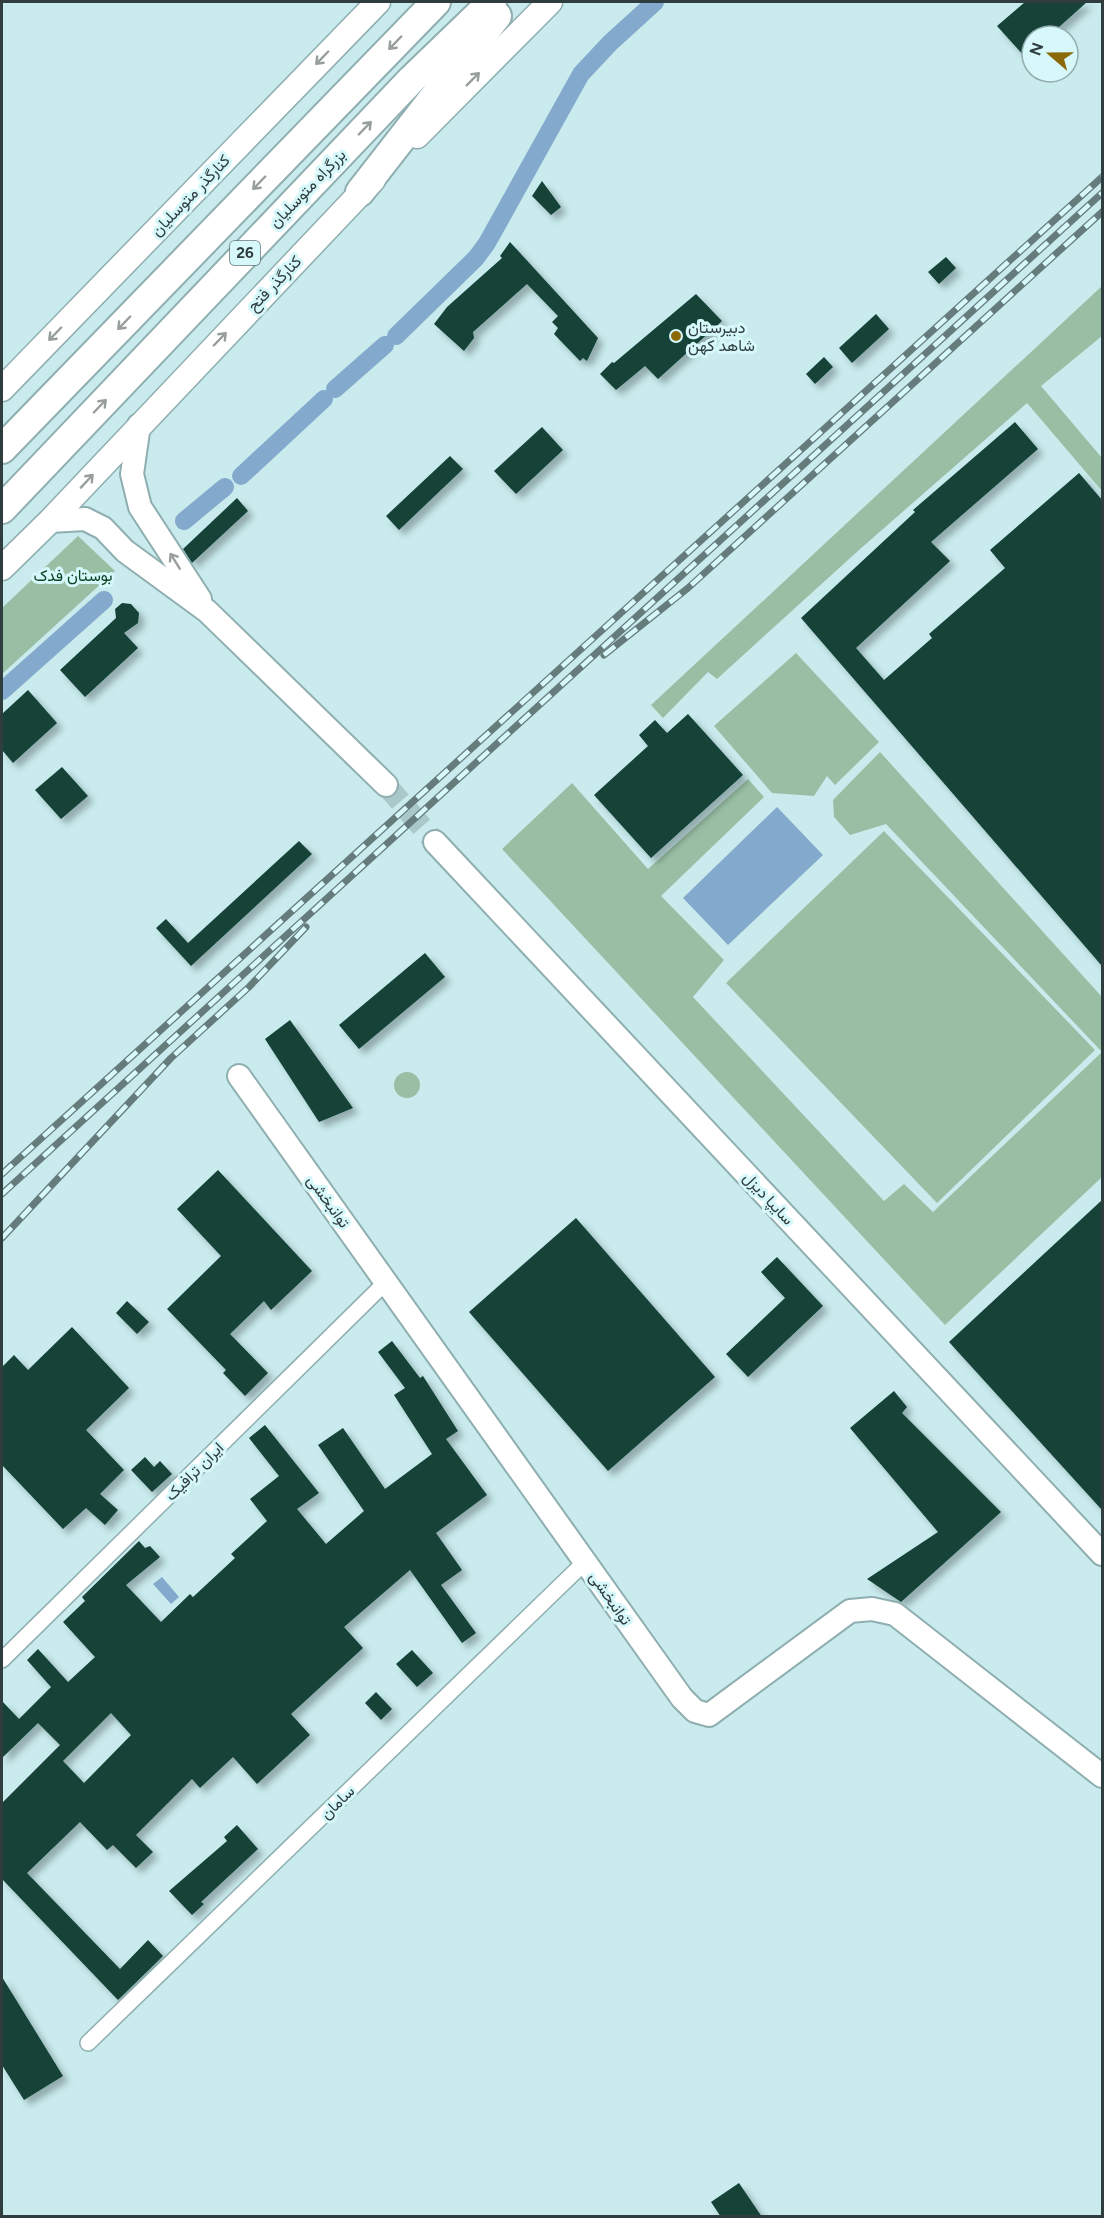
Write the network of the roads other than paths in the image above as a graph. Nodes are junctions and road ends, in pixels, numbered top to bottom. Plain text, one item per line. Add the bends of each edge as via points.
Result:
1 (378, 2) edge
2 (436, 2) edge
3 (492, 2) edge
4 (508, 2) edge
5 (550, 2) edge
6 (360, 192) junction
7 (2, 389) edge
8 (139, 425) junction
9 (2, 449) edge
10 (2, 509) edge
11 (50, 521) junction
12 (2, 568) edge
13 (207, 610) junction
14 (386, 785) tunnel mouth
15 (435, 842) tunnel mouth
16 (239, 1076) dead end
17 (387, 1281) junction
18 (1102, 1554) edge
19 (585, 1562) junction
20 (2, 1660) edge
21 (1102, 1776) edge
22 (88, 2043) dead end

1 -> 7 main road, کنارگذر متوسلیان
2 -> 9 highway, 26
10 -> 3 highway, بزرگراه متوسلیان / 26 via 412,79
4 - 6 highway
6 -> 5 main road, کنارگذر فتح
8 -> 6 main road, کنارگذر فتح
11 -> 8 main road, کنارگذر فتح
13 -> 8 street via 140,507 132,474
11 - 12 main road, کنارگذر فتح
11 - 13 street via 85,519 103,528 125,551
13 - 14 street
15 - 18 street, سایپا دیزل
16 - 17 street, توانبخشی
17 - 19 street, توانبخشی
17 - 20 street, ایران ترافیک
19 - 21 street, توانبخشی via 695,1711 709,1715 850,1611 872,1609 895,1614
19 - 22 street, سامان

